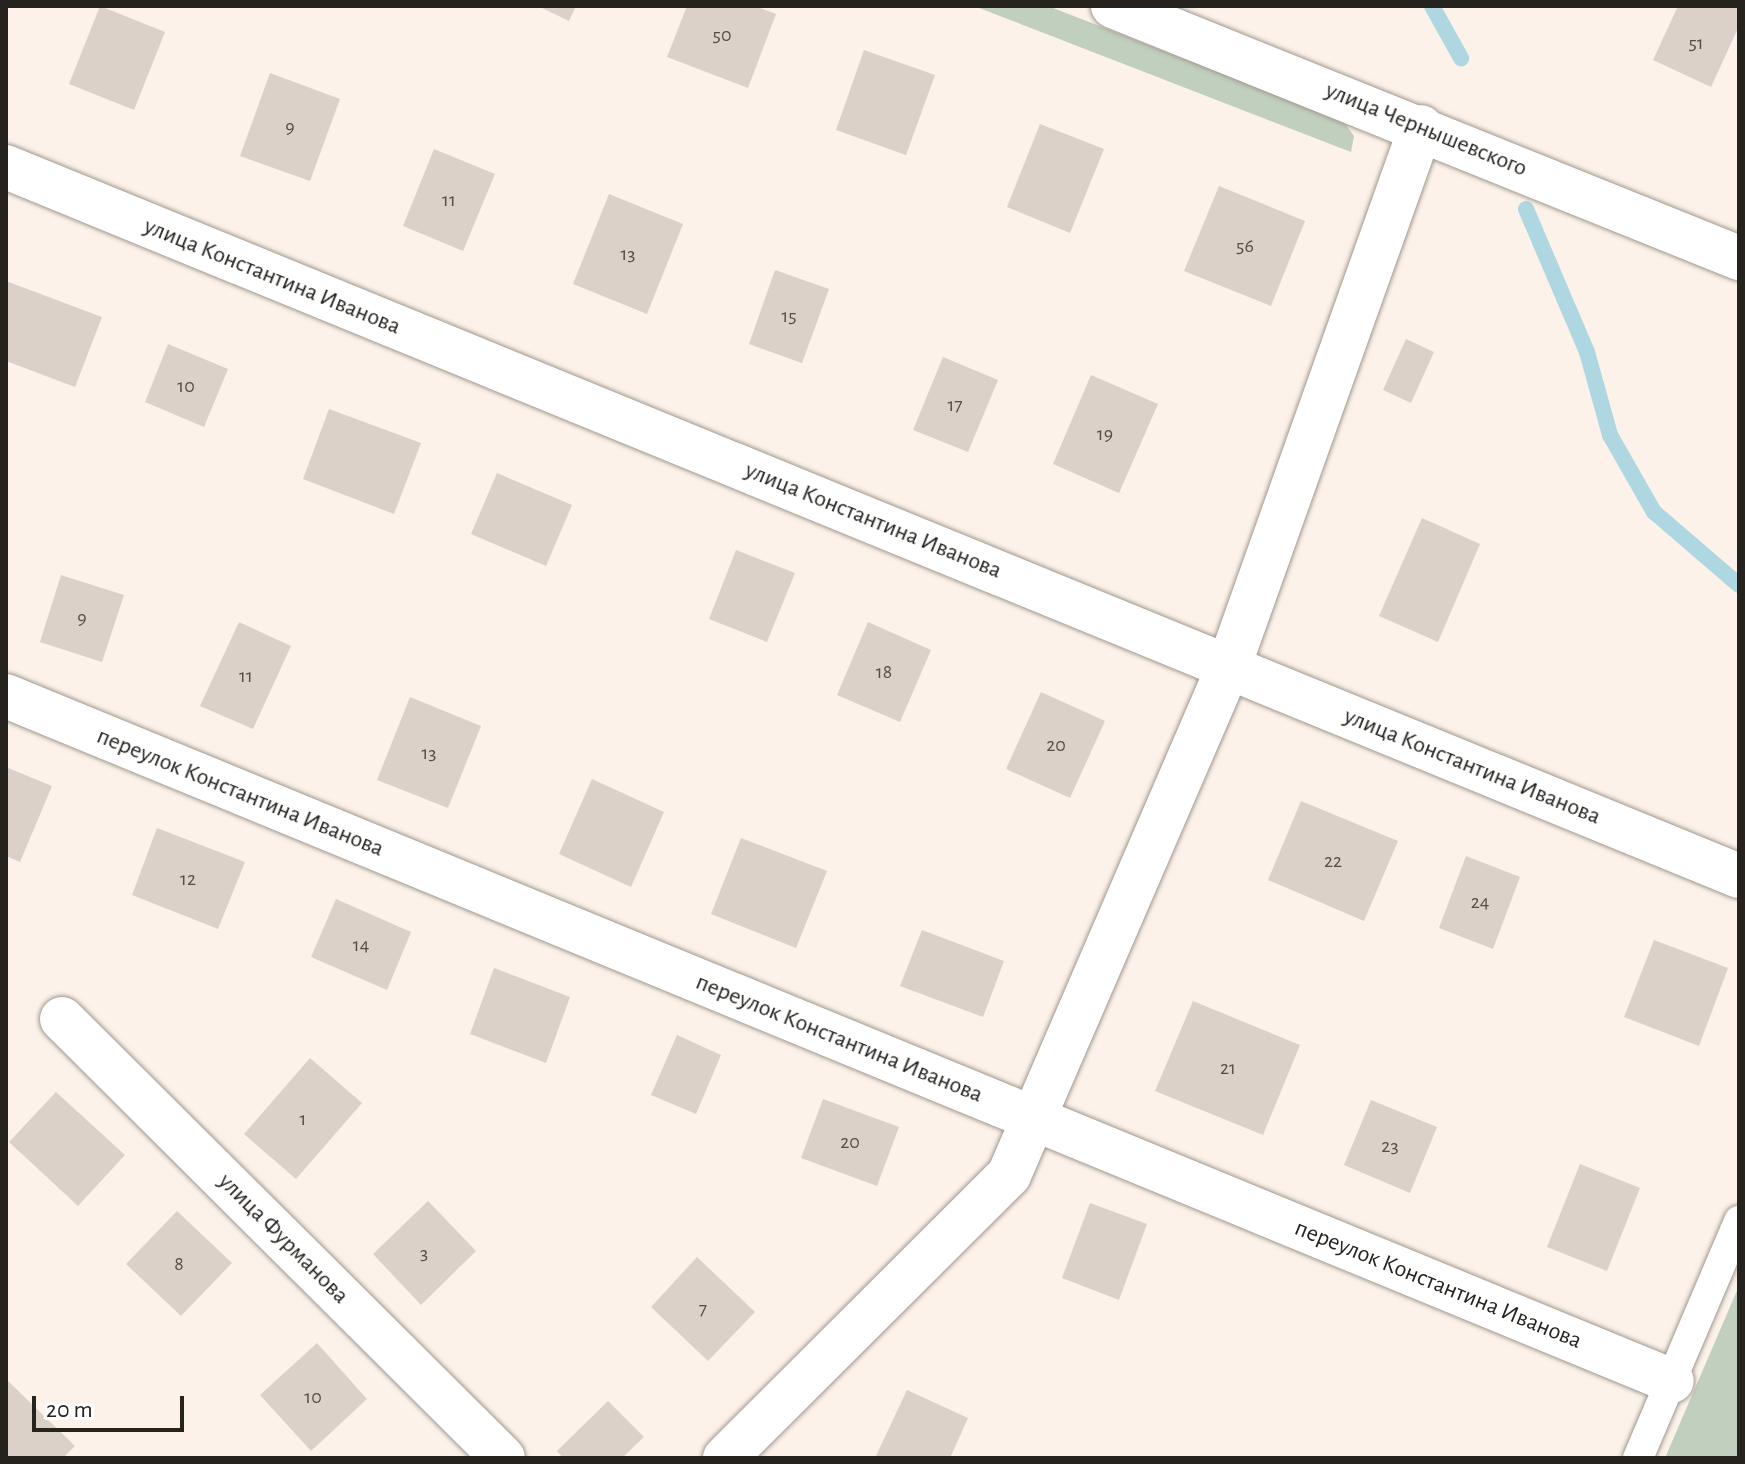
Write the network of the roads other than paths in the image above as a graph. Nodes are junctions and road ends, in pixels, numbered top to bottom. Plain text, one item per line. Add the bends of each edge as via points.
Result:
1 (1113, 6) edge
2 (1421, 127) junction
3 (6, 167) edge
4 (1739, 258) edge
5 (1229, 666) junction
6 (6, 696) edge
7 (1739, 876) edge
8 (62, 1019) dead end
9 (1034, 1119) junction
10 (1739, 1221) edge
11 (1672, 1381) junction
12 (728, 1457) edge
13 (503, 1458) edge
14 (1638, 1458) edge

1 - 2 street, улица Чернышевского
2 - 4 street, улица Чернышевского
2 - 5 street
3 - 5 street, улица Константина Иванова
5 - 7 street, улица Константина Иванова
5 - 9 street
6 - 9 street, переулок Константина Иванова
8 - 13 street, улица Фурманова
9 - 11 street, переулок Константина Иванова
9 - 12 street via 1009,1175
10 - 11 lane
11 - 14 lane

